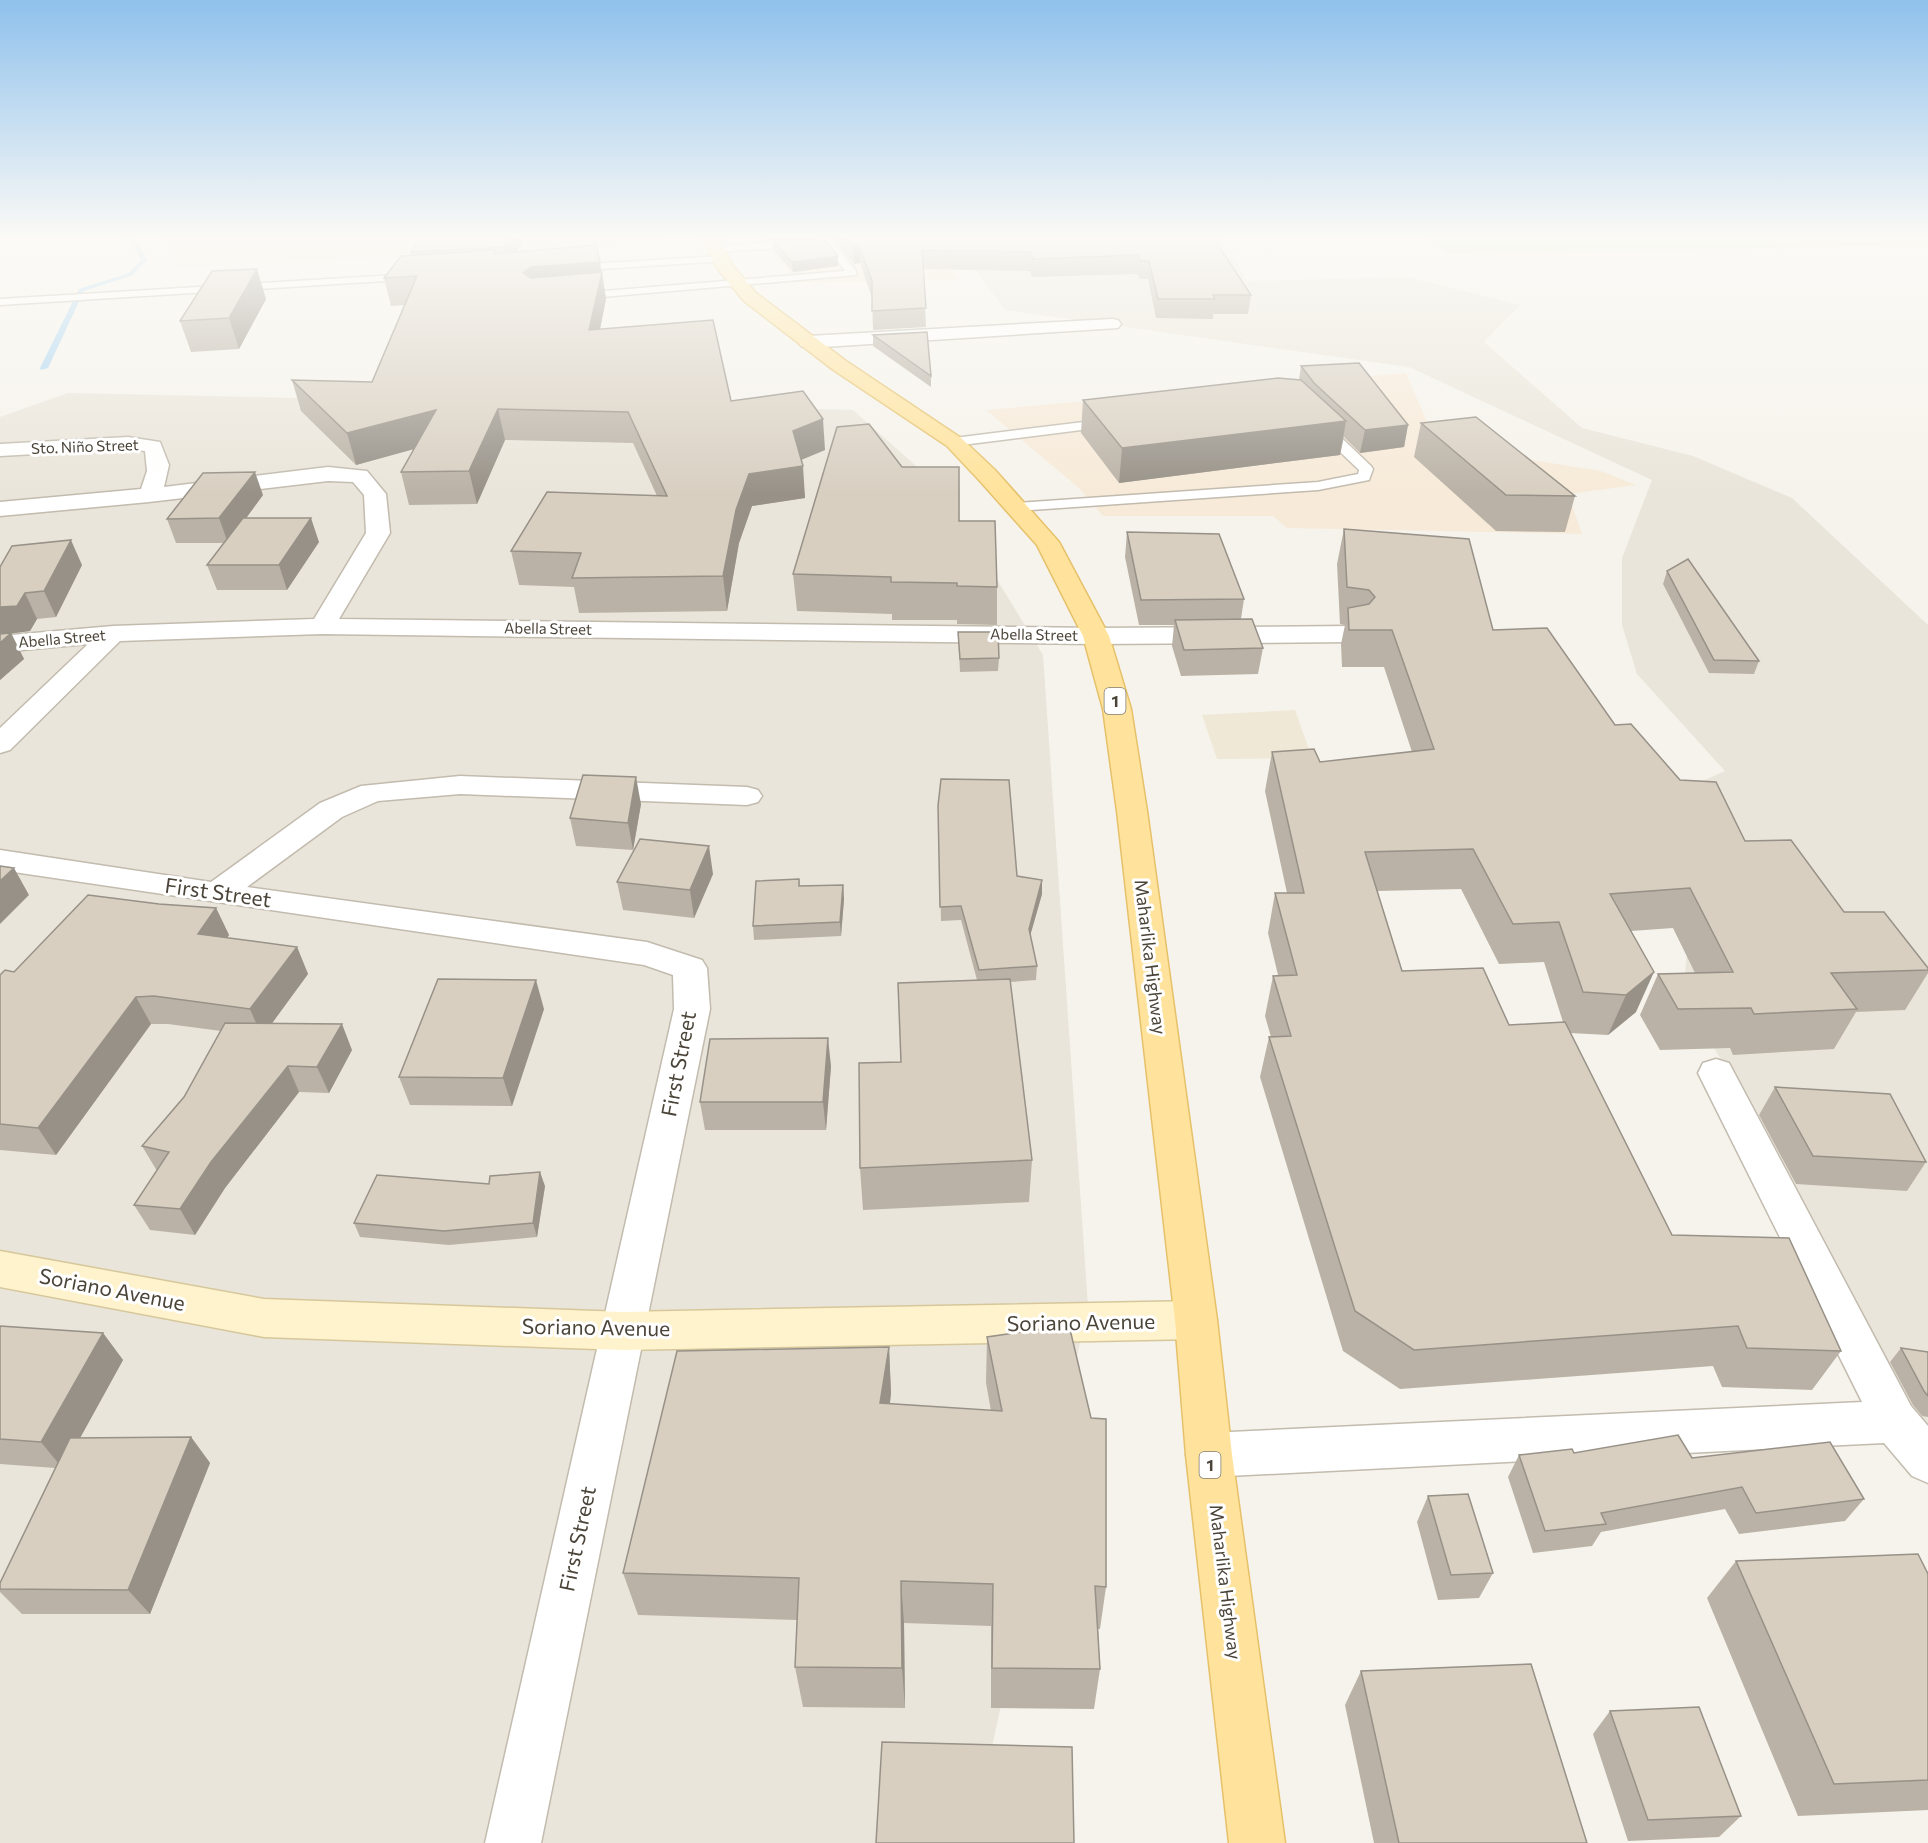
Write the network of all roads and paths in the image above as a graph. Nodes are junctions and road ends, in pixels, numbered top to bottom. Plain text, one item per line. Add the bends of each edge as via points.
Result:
1 (784, 322) edge
2 (1112, 324) dead end
3 (808, 342) junction
4 (1309, 415) edge
5 (1124, 421) edge
6 (954, 442) junction
7 (0, 450) edge
8 (149, 495) junction
9 (1017, 507) junction
10 (0, 508) edge
11 (322, 626) junction
12 (113, 634) junction
13 (1352, 634) edge
14 (1096, 636) junction
15 (0, 644) edge
16 (0, 744) edge
17 (747, 796) dead end
18 (0, 860) edge
19 (217, 893) junction
20 (1716, 1073) dead end
21 (0, 1269) edge
22 (1196, 1320) junction
23 (623, 1331) junction
24 (1895, 1422) junction
25 (1209, 1455) junction
26 (1928, 1461) edge
27 (513, 1843) edge
28 (1257, 1843) edge

1 - 3 main road, Maharlika Highway / 1
2 - 3 street
3 - 6 main road, Maharlika Highway / 1
4 - 9 lane via 1366,469 1364,477 1318,486
5 - 6 lane
6 - 9 main road, Maharlika Highway / 1
7 - 8 street, Sto. Niño Street via 128,443 153,446 159,459 159,473
8 - 10 street
8 - 11 street via 328,474 359,476 375,494 378,533
9 - 14 main road, Maharlika Highway / 1 via 1047,542
11 - 12 street, Abella Street
11 - 14 street, Abella Street
12 - 15 street, Abella Street
12 - 16 street
13 - 14 street, Abella Street
14 - 22 main road, Maharlika Highway / 1 via 1117,709 1132,811
17 - 19 street via 460,784 372,792 331,810
18 - 19 street, First Street
19 - 23 street, First Street via 648,954 690,968 692,1009
20 - 24 street
21 - 23 street, Soriano Avenue via 264,1318
22 - 23 street, Soriano Avenue
22 - 25 main road, Maharlika Highway / 1
23 - 27 street, First Street
24 - 25 street
24 - 26 street
25 - 28 main road, Maharlika Highway / 1

